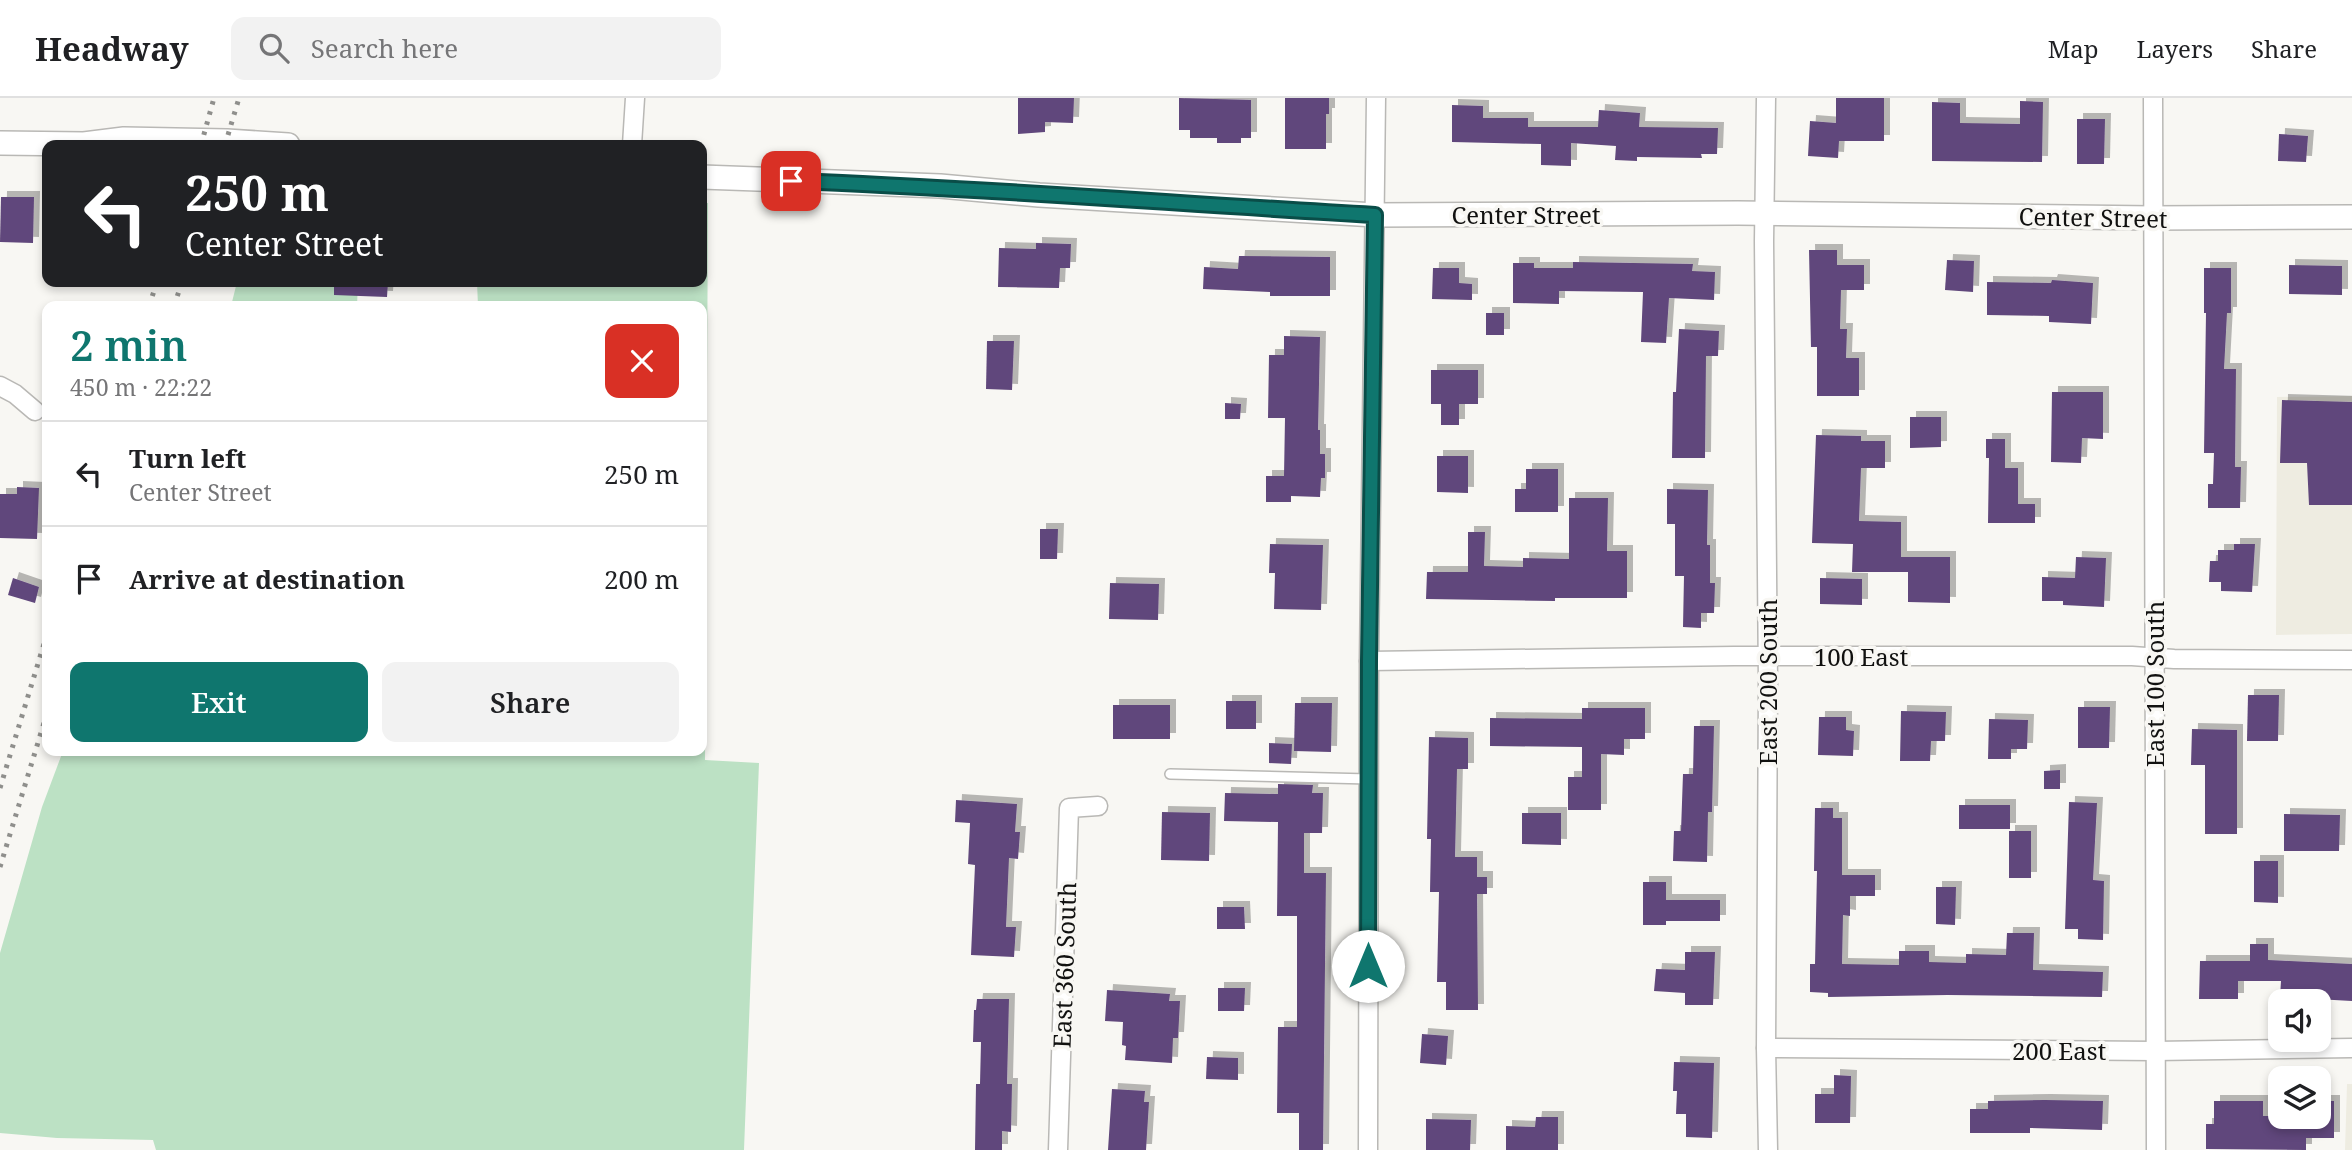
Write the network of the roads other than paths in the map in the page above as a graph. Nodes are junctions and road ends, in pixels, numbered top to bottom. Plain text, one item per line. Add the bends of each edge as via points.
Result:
1 (635, 98) edge
2 (1376, 98) edge
3 (1766, 98) edge
4 (2153, 98) edge
5 (117, 140) edge
6 (176, 140) edge
7 (632, 140) edge
8 (0, 143) edge
9 (42, 143) edge
10 (707, 177) edge
11 (1764, 214) junction
12 (1375, 215) junction
13 (2352, 217) edge
14 (2153, 218) junction
15 (0, 386) edge
16 (35, 411) dead end
17 (1767, 656) junction
18 (2153, 657) junction
19 (2352, 660) edge
20 (1369, 661) junction
21 (1170, 774) dead end
22 (1369, 779) junction
23 (1098, 806) dead end
24 (1766, 1048) junction
25 (2352, 1048) edge
26 (2155, 1051) junction
27 (1058, 1150) edge
28 (1368, 1150) edge
29 (1768, 1150) edge
30 (2156, 1150) edge

1 - 7 street
2 - 12 street
3 - 11 street, East 200 South
4 - 14 street, East 100 South
5 - 6 street
8 - 9 street
10 - 12 street, Center Street via 940,186
11 - 12 street, Center Street
11 - 14 street, Center Street
11 - 17 street, East 200 South
12 - 20 street
13 - 14 street, Center Street
14 - 18 street, East 100 South
15 - 16 street
17 - 18 street, 100 East
17 - 20 street, 100 East
17 - 24 street, East 200 South
18 - 19 street, 100 East
18 - 26 street, East 100 South
20 - 22 street
21 - 22 lane
22 - 28 street
23 - 27 street, East 360 South via 1069,808
24 - 26 street, 200 East
24 - 29 street, East 200 South
25 - 26 street, 200 East
26 - 30 street, East 100 South

